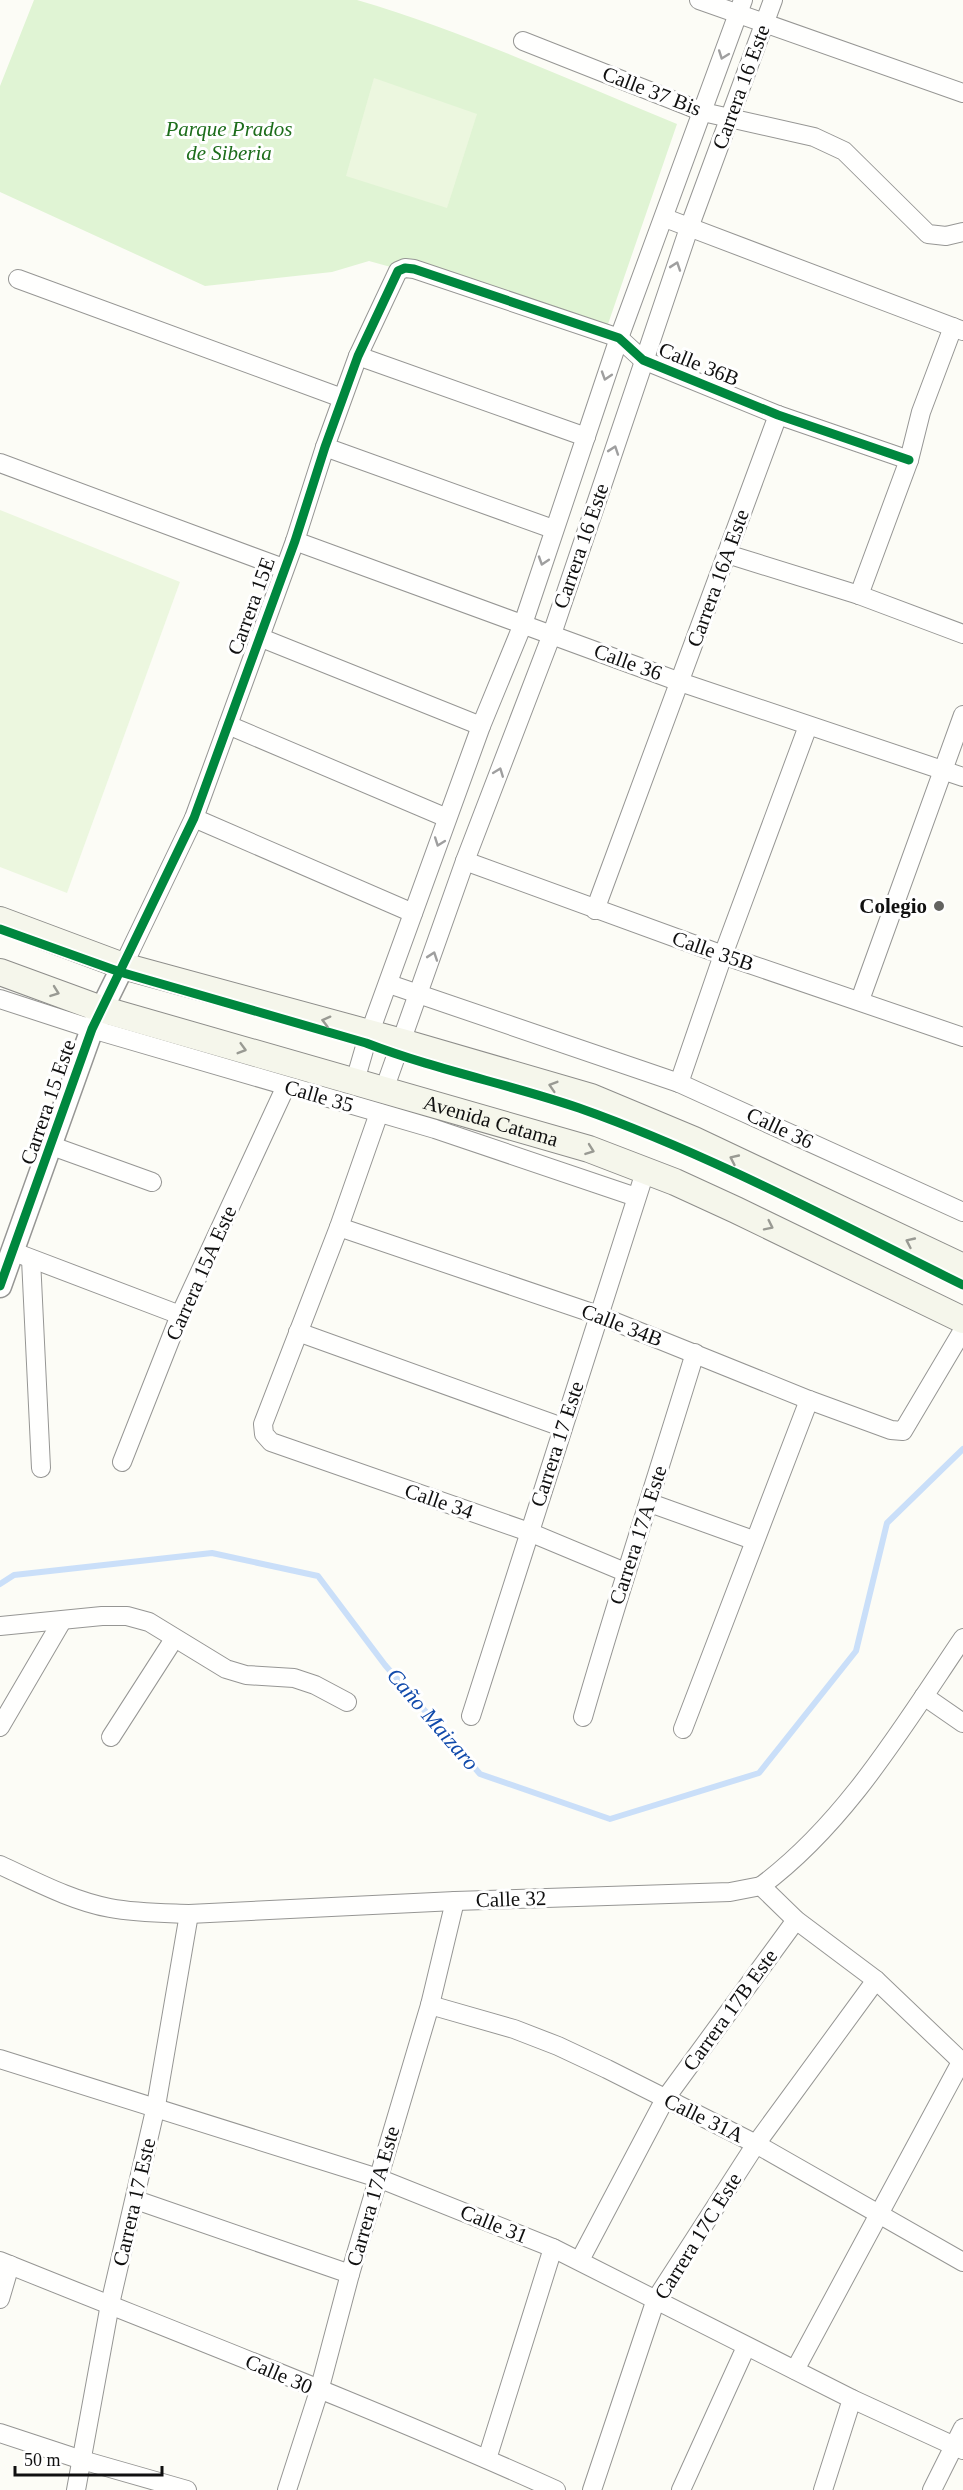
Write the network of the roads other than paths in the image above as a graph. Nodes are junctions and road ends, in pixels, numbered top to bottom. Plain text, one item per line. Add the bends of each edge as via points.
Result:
1 (699, 0) edge
2 (773, 0) edge
3 (741, 7) edge
4 (764, 24) junction
5 (523, 40) dead end
6 (963, 93) edge
7 (703, 112) junction
8 (730, 120) junction
9 (665, 218) junction
10 (689, 228) junction
11 (963, 232) edge
12 (414, 269) joint
13 (18, 279) dead end
14 (958, 329) edge
15 (619, 338) junction
16 (358, 356) junction
17 (643, 360) junction
18 (342, 398) junction
19 (778, 415) junction
20 (586, 437) junction
21 (325, 447) junction
22 (909, 460) junction
23 (0, 463) edge
24 (553, 530) junction
25 (295, 541) junction
26 (727, 554) junction
27 (284, 568) junction
28 (859, 595) junction
29 (523, 624) junction
30 (552, 634) junction
31 (963, 634) edge
32 (259, 637) junction
33 (680, 682) junction
34 (963, 715) edge
35 (228, 725) junction
36 (481, 726) junction
37 (808, 726) junction
38 (943, 769) junction
39 (963, 777) edge
40 (194, 818) junction
41 (447, 818) junction
42 (465, 861) junction
43 (594, 910) junction
44 (413, 913) junction
45 (0, 920) edge
46 (723, 955) junction
47 (123, 966) junction
48 (0, 972) edge
49 (389, 984) junction
50 (420, 993) junction
51 (0, 999) edge
52 (860, 1000) junction
53 (97, 1019) junction
54 (370, 1033) junction
55 (963, 1037) edge
56 (402, 1042) junction
57 (355, 1081) junction
58 (679, 1083) junction
59 (286, 1086) junction
60 (382, 1101) junction
61 (52, 1146) junction
62 (645, 1172) junction
63 (152, 1182) dead end
64 (636, 1197) junction
65 (963, 1212) edge
66 (339, 1227) junction
67 (22, 1256) junction
68 (963, 1268) edge
69 (0, 1286) edge
70 (180, 1315) junction
71 (598, 1315) junction
72 (963, 1320) edge
73 (963, 1330) edge
74 (298, 1332) junction
75 (696, 1353) junction
76 (808, 1400) junction
77 (263, 1424) joint
78 (562, 1427) junction
79 (122, 1462) dead end
80 (41, 1468) dead end
81 (650, 1503) junction
82 (529, 1532) junction
83 (753, 1540) junction
84 (625, 1572) junction
85 (62, 1621) junction
86 (0, 1626) edge
87 (963, 1638) edge
88 (174, 1639) junction
89 (924, 1696) junction
90 (347, 1702) dead end
91 (471, 1716) dead end
92 (583, 1717) dead end
93 (963, 1723) edge
94 (0, 1727) edge
95 (682, 1729) dead end
96 (111, 1737) dead end
97 (0, 1865) edge
98 (760, 1886) junction
99 (455, 1901) junction
100 (189, 1914) junction
101 (796, 1920) junction
102 (876, 1980) junction
103 (430, 2006) junction
104 (0, 2059) edge
105 (962, 2063) edge
106 (665, 2099) junction
107 (156, 2106) junction
108 (756, 2144) junction
109 (378, 2178) junction
110 (136, 2200) junction
111 (880, 2216) junction
112 (553, 2248) junction
113 (580, 2260) junction
114 (963, 2262) edge
115 (5, 2263) edge
116 (350, 2274) junction
117 (656, 2299) junction
118 (0, 2300) edge
119 (110, 2304) junction
120 (746, 2347) junction
121 (795, 2370) junction
122 (319, 2391) junction
123 (852, 2399) junction
124 (963, 2428) edge
125 (0, 2433) edge
126 (958, 2448) edge
127 (487, 2459) junction
128 (82, 2460) junction
129 (76, 2490) edge
130 (187, 2490) edge
131 (287, 2490) edge
132 (556, 2490) edge
133 (592, 2490) edge
134 (681, 2490) edge
135 (823, 2490) edge
136 (932, 2490) edge

1 - 3 street
2 - 4 street, Carrera 16 Este
3 - 4 street
3 -> 7 street, Carrera 16 Este
4 - 6 street
4 - 8 street, Carrera 16 Este
5 - 7 street, Calle 37 Bis
7 - 8 street, Calle 37 Bis
7 - 9 street, Carrera 16 Este
8 - 10 street, Carrera 16 Este
8 - 11 street, Calle 37 Bis via 781,128 844,151 928,234 946,236
9 - 10 street
9 - 15 street, Carrera 16 Este
10 - 14 street
17 -> 10 street, Carrera 16 Este
12 - 15 street, Calle 36B
12 - 16 street, Carrera 15E via 398,271
13 - 18 street
14 - 22 street via 921,412
15 - 17 street, Calle 36B
15 -> 20 street, Carrera 16 Este
16 - 18 street, Carrera 15E
16 - 20 street
17 - 19 street, Calle 36B
30 -> 17 street, Carrera 16 Este
18 - 21 street, Carrera 15E
19 - 22 street, Calle 36B
19 - 26 street, Carrera 16A Este
20 - 24 street, Carrera 16 Este
21 - 24 street
21 - 25 street, Carrera 15E
22 - 28 street
23 - 27 street
24 -> 29 street, Carrera 16 Este
25 - 27 street, Carrera 15E
25 - 29 street, Calle 36
26 - 28 street
26 - 33 street, Carrera 16A Este
27 - 32 street, Carrera 15E
28 - 31 street
29 - 30 street, Calle 36
29 - 36 street, Carrera 16 Este
30 - 33 street, Calle 36
42 -> 30 street, Carrera 16 Este
32 - 35 street, Carrera 15E
32 - 36 street
33 - 37 street, Calle 36
33 - 43 street, Carrera 16A Este
34 - 38 street
35 - 40 street, Carrera 15E
35 - 41 street
36 - 41 street, Carrera 16 Este
37 - 38 street, Calle 36
37 - 46 street
38 - 39 street, Calle 36
38 - 52 street
40 - 44 street
40 - 47 street, Carrera 15E
41 -> 44 street, Carrera 16 Este
42 - 43 street, Calle 35B
50 -> 42 street, Carrera 16 Este
43 - 46 street, Calle 35B
44 - 49 street, Carrera 16 Este
45 - 47 main road
46 - 52 street, Calle 35B
46 - 58 street
47 - 53 street, Carrera 15 Este
54 -> 47 main road
48 -> 53 main road, Avenida Catama
49 - 50 street, Calle 36
49 - 54 street, Carrera 16 Este
50 - 56 street, Carrera 16 Este
50 - 58 street, Calle 36
51 - 53 street, Calle 35
52 - 55 street, Calle 35B
53 -> 57 main road, Avenida Catama
53 - 59 street, Calle 35
53 - 61 street, Carrera 15 Este
54 - 56 main road
54 - 57 street, Carrera 16 Este
56 - 60 street, Carrera 16 Este
68 -> 56 main road via 694,1140 591,1097
57 - 60 main road, Avenida Catama
58 - 65 street, Calle 36
59 - 60 street, Calle 35
59 - 70 street, Carrera 15A Este
60 -> 62 main road, Avenida Catama via 589,1149
60 - 64 street, Calle 35 via 477,1143
60 - 66 street, Carrera 16 Este
61 - 63 street
61 - 67 street, Carrera 15 Este
62 - 64 street, Carrera 17 Este
62 -> 72 main road, Avenida Catama via 736,1210
64 - 71 street, Carrera 17 Este
66 - 71 street, Calle 34B
66 - 74 street, Carrera 16 Este
67 - 69 street, Carrera 15 Este
67 - 70 street
67 - 80 street
70 - 79 street, Carrera 15A Este
71 - 75 street, Calle 34B
71 - 78 street, Carrera 17 Este
73 - 76 street, Calle 34B via 903,1431
74 - 77 street, Carrera 16 Este
74 - 78 street
75 - 76 street, Calle 34B
75 - 81 street, Carrera 17A Este
76 - 83 street
77 - 82 street, Calle 34 via 264,1434 271,1442
78 - 82 street, Carrera 17 Este
81 - 83 street
81 - 84 street, Carrera 17A Este
82 - 84 street, Calle 34
82 - 91 street, Carrera 17 Este
83 - 95 street
84 - 92 street, Carrera 17A Este
85 - 86 street
85 - 88 street via 126,1616 148,1622
85 - 94 street
87 - 89 street
88 - 90 street via 226,1669 246,1675 294,1678
88 - 96 street
89 - 93 street
89 - 98 street via 850,1800 787,1867
97 - 100 street, Calle 32 via 108,1907
98 - 99 street, Calle 32 via 730,1892
98 - 101 street
99 - 100 street, Calle 32
99 - 103 street, Carrera 17A Este
100 - 107 street, Carrera 17 Este
101 - 102 street
101 - 106 street, Carrera 17B Este
102 - 105 street
102 - 108 street, Carrera 17C Este
103 - 106 street, Calle 31A via 514,2029 558,2046
103 - 109 street, Carrera 17A Este
104 - 107 street, Calle 31
105 - 111 street
106 - 108 street, Calle 31A
106 - 113 street, Carrera 17B Este
107 - 109 street, Calle 31
107 - 110 street, Carrera 17 Este
108 - 111 street, Calle 31A
108 - 117 street, Carrera 17C Este
109 - 112 street, Calle 31
109 - 116 street, Carrera 17A Este
110 - 116 street
110 - 119 street, Carrera 17 Este
111 - 114 street, Calle 31A
111 - 121 street
112 - 113 street, Calle 31
112 - 127 street
113 - 117 street, Calle 31
115 - 118 street
115 - 119 street, Calle 30
116 - 122 street, Carrera 17A Este
117 - 120 street, Calle 31
117 - 133 street, Carrera 17C Este
119 - 122 street, Calle 30
119 - 128 street, Carrera 17 Este
120 - 121 street, Calle 31
120 - 134 street
121 - 123 street, Calle 31
122 - 127 street, Calle 30
122 - 131 street, Carrera 17A Este
123 - 126 street, Calle 31
123 - 135 street
124 - 126 street
125 - 128 street
126 - 136 street
127 - 132 street, Calle 30
128 - 129 street, Carrera 17 Este
128 - 130 street

